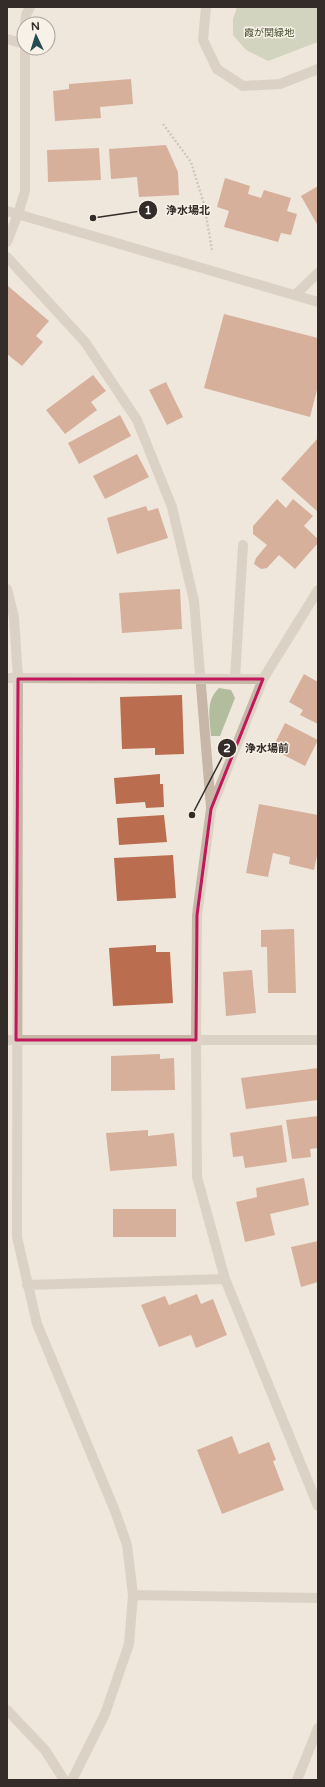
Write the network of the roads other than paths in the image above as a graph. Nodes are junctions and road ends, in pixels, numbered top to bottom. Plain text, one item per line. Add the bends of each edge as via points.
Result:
1 (206, 7) edge
2 (25, 56) edge
3 (318, 69) edge
4 (7, 211) edge
5 (18, 214) junction
6 (7, 242) edge
7 (7, 257) edge
8 (318, 273) edge
9 (296, 295) junction
10 (318, 302) edge
11 (243, 545) dead end
12 (7, 589) edge
13 (318, 590) edge
14 (7, 678) edge
15 (200, 678) junction
16 (18, 679) junction
17 (235, 679) junction
18 (263, 679) junction
19 (211, 809) junction
20 (12, 1040) edge
21 (196, 1040) junction
22 (318, 1040) edge
23 (225, 1279) junction
24 (27, 1285) junction
25 (318, 1506) edge
26 (133, 1595) junction
27 (318, 1598) edge
28 (7, 1710) edge
29 (318, 1728) edge
30 (64, 1780) edge
31 (72, 1780) edge
32 (298, 1780) edge

1 - 3 street via 203,40 217,68 243,86 280,84
2 - 5 street via 25,190
4 - 5 street
5 - 6 street
5 - 9 street
7 - 15 street via 85,342 137,420 172,507 194,601
8 - 9 street
9 - 10 street
11 - 17 street
12 - 16 street via 14,617
13 - 18 street
14 - 16 street
15 - 16 street
15 - 17 street
15 - 19 street
16 - 20 street
17 - 18 street
18 - 19 street
19 - 21 street via 197,915
20 - 21 street
20 - 24 street via 17,1237
21 - 22 street
21 - 23 street via 197,1177
23 - 24 street
23 - 25 street
24 - 26 street via 37,1324 125,1538
26 - 27 street
26 - 31 street via 129,1644 106,1714
28 - 30 street via 45,1750
29 - 32 street

